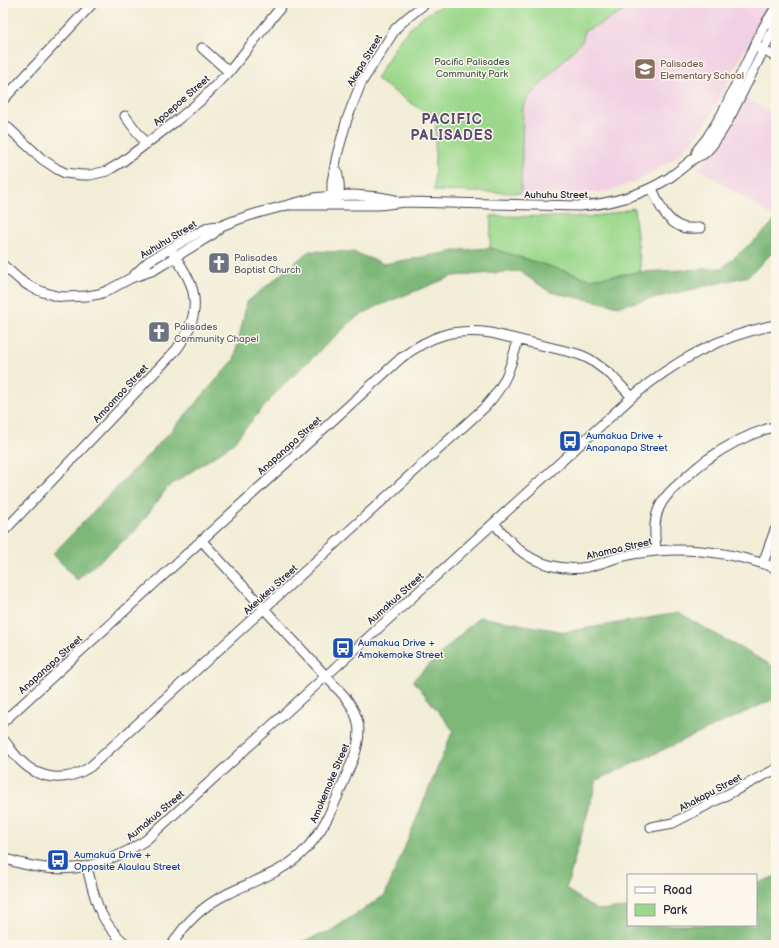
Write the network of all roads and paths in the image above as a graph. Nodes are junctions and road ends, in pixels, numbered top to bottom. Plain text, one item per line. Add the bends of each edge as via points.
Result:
1 (93, 3) edge
2 (284, 3) edge
3 (426, 3) edge
4 (776, 6) edge
5 (776, 23) edge
6 (754, 46) junction
7 (202, 48) dead end
8 (764, 50) junction
9 (776, 57) edge
10 (229, 72) junction
11 (3, 100) edge
12 (125, 116) dead end
13 (3, 123) edge
14 (146, 144) junction
15 (695, 158) junction
16 (652, 188) junction
17 (336, 196) junction
18 (405, 202) junction
19 (292, 205) junction
20 (336, 205) junction
21 (221, 226) junction
22 (701, 228) dead end
23 (170, 248) junction
24 (176, 257) junction
25 (3, 265) edge
26 (131, 278) junction
27 (776, 324) edge
28 (518, 340) junction
29 (632, 397) junction
30 (776, 426) edge
31 (494, 523) junction
32 (775, 530) dead end
33 (3, 532) edge
34 (201, 540) junction
35 (656, 551) junction
36 (763, 563) junction
37 (776, 568) edge
38 (264, 609) junction
39 (326, 676) junction
40 (3, 722) edge
41 (3, 739) edge
42 (776, 769) edge
43 (651, 827) dead end
44 (3, 858) edge
45 (87, 867) junction
46 (127, 945) edge
47 (172, 945) edge

1 - 11 street
2 - 10 street, Apoepoe Street
3 - 17 street, Akepa Street via 396,28 361,83 337,155 339,182
4 - 6 street, Auhuhu Street
5 - 8 street, Auhuhu Street
6 - 8 street
6 - 15 street, Auhuhu Street via 722,114 698,149
7 - 10 street
8 - 9 street
8 - 15 street, Auhuhu Street via 717,138 704,154
10 - 14 street, Apoepoe Street via 199,102
12 - 14 street
13 - 14 street, Apoepoe Street via 49,165 74,175 107,171
15 - 16 street, Auhuhu Street
16 - 18 street, Auhuhu Street via 628,197 590,205
16 - 22 street via 670,219 682,227
17 - 18 street, Auhuhu Street via 379,197
17 - 19 street, Auhuhu Street via 314,198
17 - 20 street, Akepa Street
18 - 20 street, Auhuhu Street
19 - 20 street, Auhuhu Street
19 - 21 street, Auhuhu Street
21 - 23 street, Auhuhu Street via 210,227
21 - 24 street, Auhuhu Street via 213,234
23 - 24 street, Amoomoo Street
23 - 26 street, Auhuhu Street via 149,261
24 - 26 street, Auhuhu Street via 154,270
24 - 33 street, Amoomoo Street via 190,282 194,303 192,321 184,340
25 - 26 street, Auhuhu Street via 31,287 65,297 99,294
27 - 29 street, Aumakua Street via 731,337 695,353 658,376
28 - 29 street, Anapanapa Street via 574,353 591,360 610,374
28 - 34 street, Anapanapa Street via 491,333 467,331 441,335 415,347
28 - 38 street, Akeukeu Street via 507,377 485,407
29 - 31 street, Aumakua Street
30 - 35 street via 724,448 668,493 657,514
31 - 35 street, Ahamoa Street via 527,555 562,568 587,567 620,557
31 - 39 street, Aumakua Street
32 - 36 street
34 - 38 street, Amokemoke Street
34 - 40 street, Anapanapa Street
35 - 36 street, Ahamoa Street via 674,549 720,552
36 - 37 street, Ahamoa Street
38 - 39 street, Amokemoke Street
38 - 41 street, Akeukeu Street via 98,761 81,773 54,777 37,773 20,761
39 - 45 street, Aumakua Street via 146,840 120,856
39 - 47 street, Amokemoke Street via 351,704 359,726 357,749 327,819 310,845 299,856 266,877 227,894 204,908 185,925
42 - 43 street, Ahakapu Street via 673,824
44 - 45 street, Aumakua Street via 40,868
45 - 46 street via 99,911 111,930

